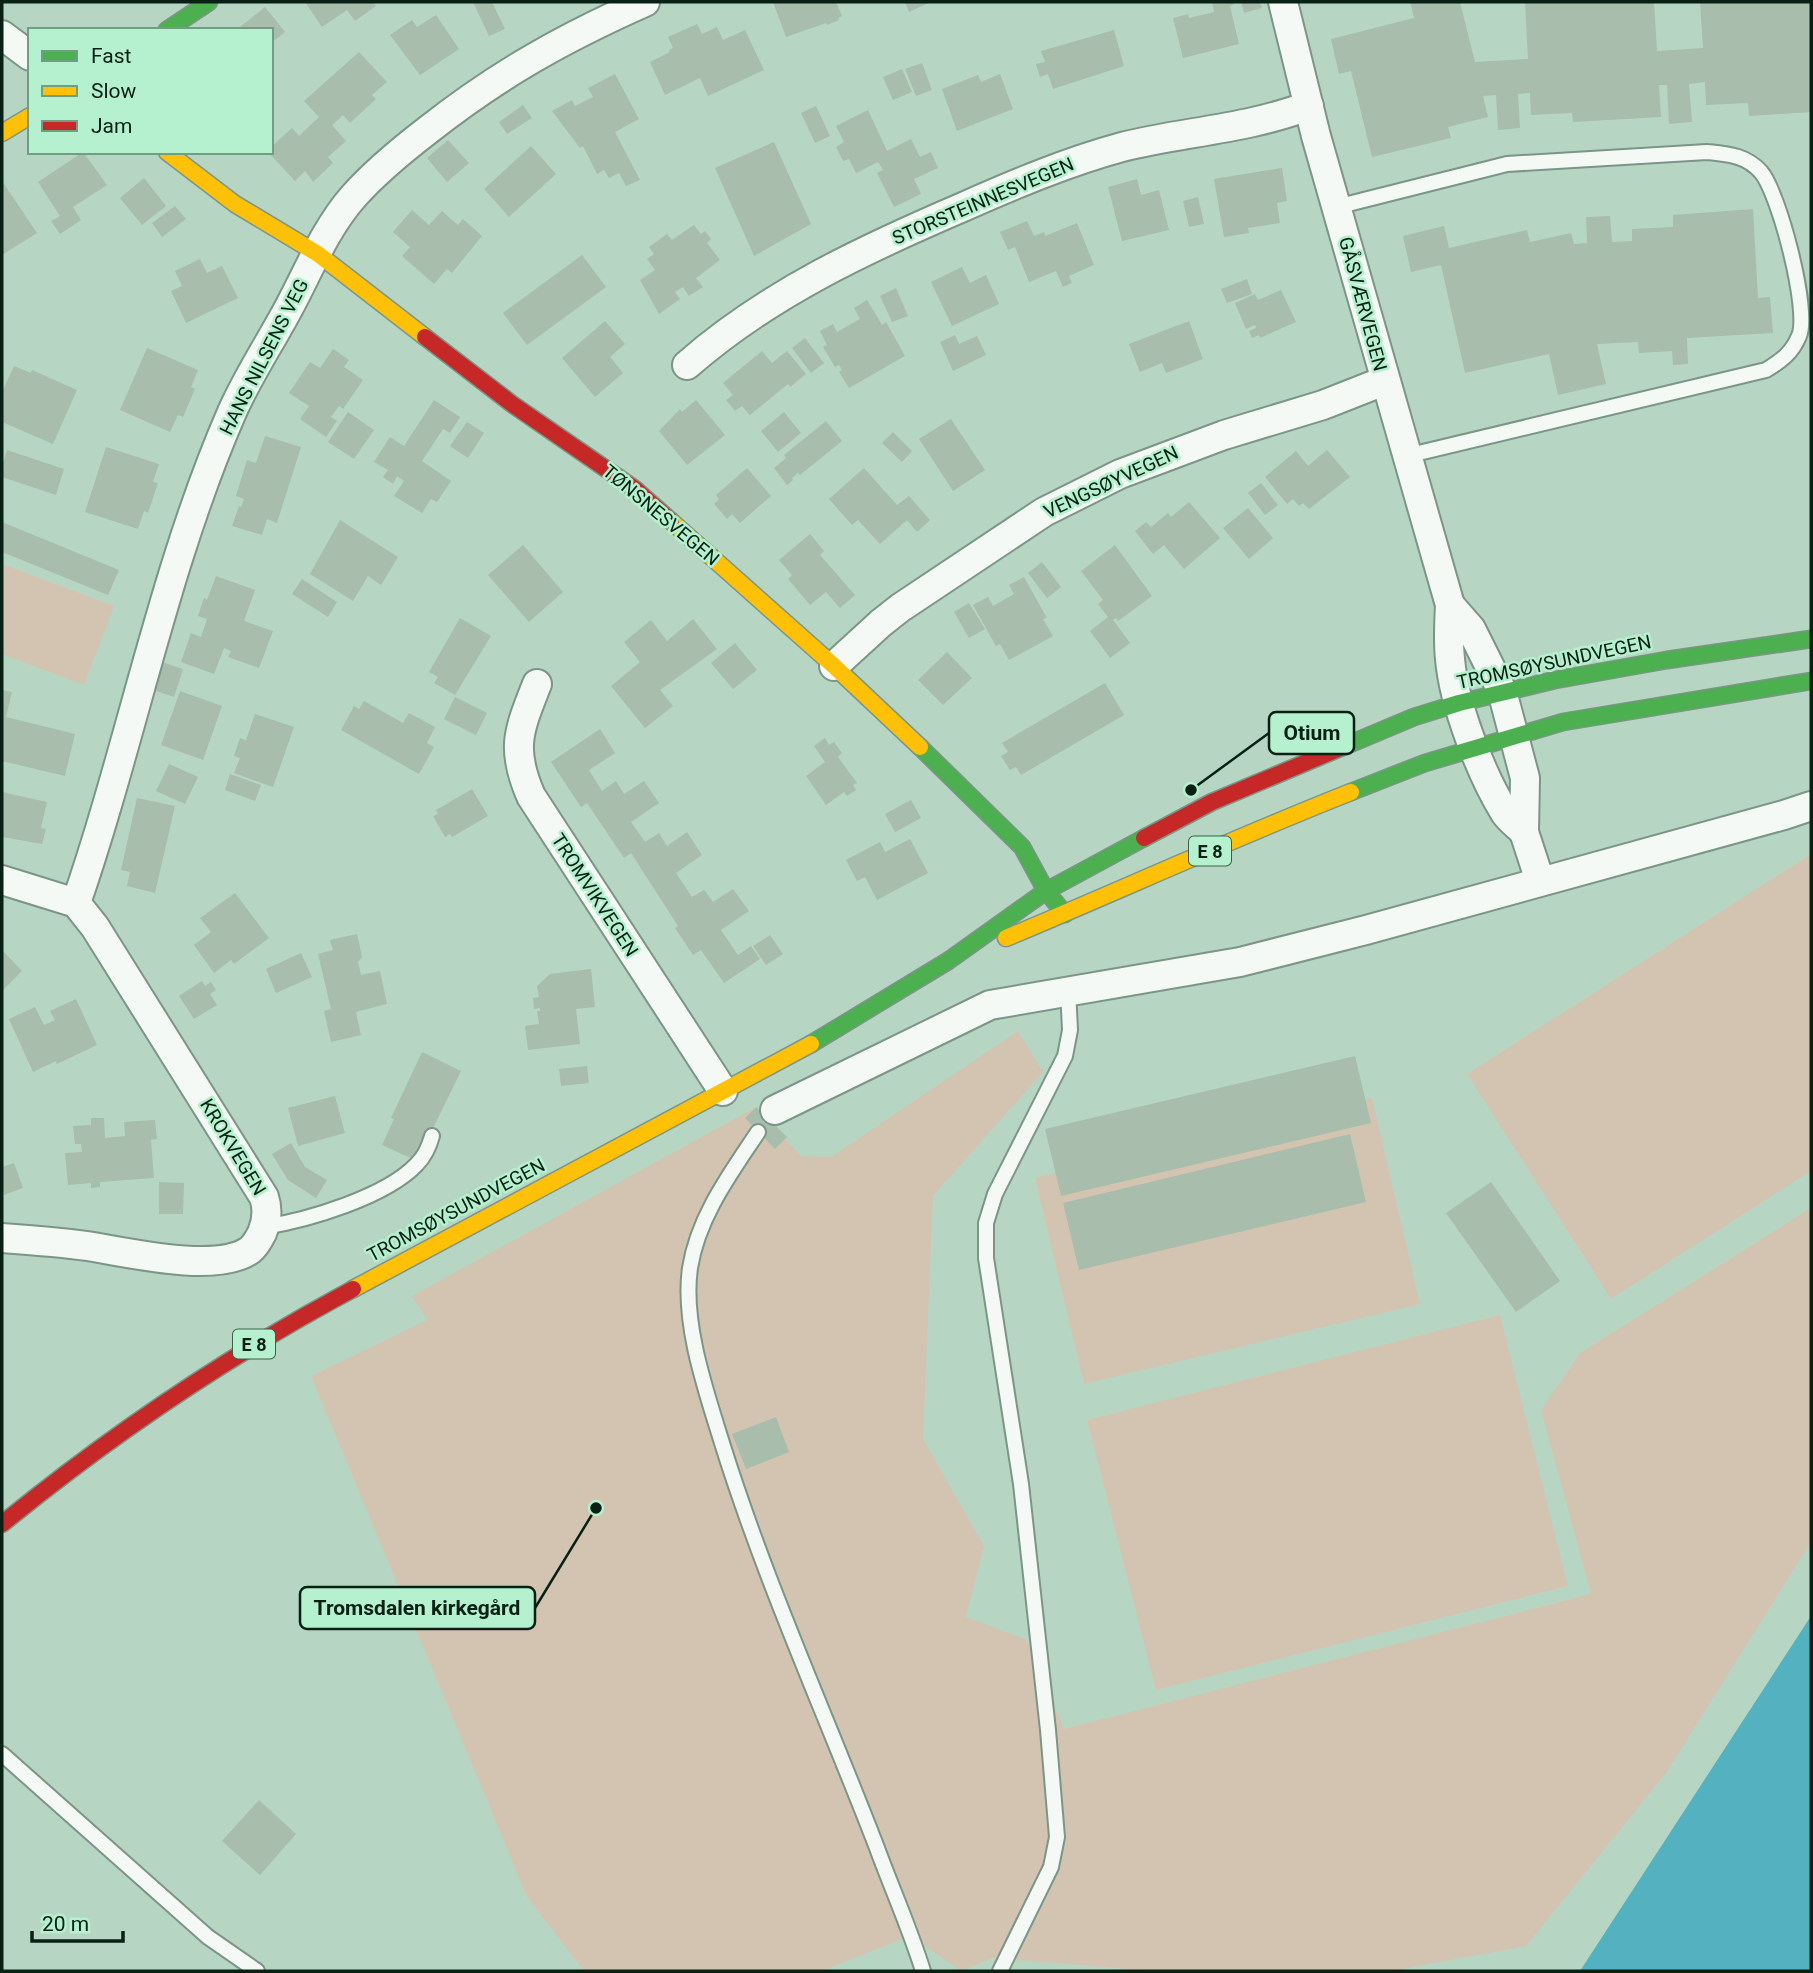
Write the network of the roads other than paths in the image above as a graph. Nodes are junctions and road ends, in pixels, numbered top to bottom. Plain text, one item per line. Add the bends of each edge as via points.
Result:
1 (209, 2) edge
2 (645, 2) edge
3 (1283, 2) edge
4 (170, 28) edge
5 (2, 35) edge
6 (28, 55) edge
7 (1309, 106) junction
8 (28, 117) edge
9 (2, 133) edge
10 (170, 154) edge
11 (1336, 207) junction
12 (318, 254) junction
13 (1807, 314) edge
14 (687, 365) dead end
15 (1384, 380) junction
16 (1406, 456) junction
17 (1450, 605) junction
18 (1811, 639) edge
19 (834, 666) junction
20 (1811, 681) edge
21 (537, 684) dead end
22 (1502, 691) junction
23 (1459, 703) junction
24 (1515, 735) junction
25 (1474, 747) junction
26 (1811, 806) edge
27 (1524, 832) junction
28 (2, 880) edge
29 (1540, 881) junction
30 (1046, 891) junction
31 (76, 903) junction
32 (1065, 914) junction
33 (948, 961) junction
34 (1068, 990) junction
35 (723, 1091) junction
36 (771, 1114) dead end
37 (758, 1132) dead end
38 (432, 1136) dead end
39 (264, 1227) junction
40 (2, 1238) edge
41 (2, 1524) edge
42 (2, 1754) edge
43 (257, 1971) edge
44 (923, 1971) edge
45 (1000, 1971) edge

1 - 4 main road
2 - 12 street, HANS NILSENS VEG via 524,61 453,110 354,195
3 - 7 street, GÅSVÆRVEGEN
5 - 6 street
7 - 11 street, GÅSVÆRVEGEN
7 - 14 street, STORSTEINNESVEGEN via 1256,122 1122,148 1009,187 819,274 727,331
8 - 9 main road
10 - 12 main road, TØNSNESVEGEN via 235,204
11 - 13 lane via 1507,164 1707,152 1739,156 1760,171 1774,196
11 - 15 street, GÅSVÆRVEGEN
12 - 19 main road, TØNSNESVEGEN via 512,404 621,477
12 - 31 street, HANS NILSENS VEG via 237,402 207,474 147,657
13 - 16 lane via 1786,359 1766,370
15 - 16 street, GÅSVÆRVEGEN
15 - 19 street, VENGSØYVEGEN via 1323,405 1167,454 1073,496 900,608
16 - 17 street, GÅSVÆRVEGEN
17 - 22 street, GÅSVÆRVEGEN via 1471,629
17 - 23 street, GÅSVÆRVEGEN via 1450,663
18 - 22 main road, TROMSØYSUNDVEGEN / E 8
19 - 30 main road, TØNSNESVEGEN via 1022,847
20 - 24 main road, TROMSØYSUNDVEGEN / E 8 via 1563,722
21 - 35 street, TROMVIKVEGEN via 518,739 528,790
22 - 23 main road, TROMSØYSUNDVEGEN / E 8
22 - 24 street, GÅSVÆRVEGEN
23 - 25 street, GÅSVÆRVEGEN
23 - 30 main road, TROMSØYSUNDVEGEN / E 8 via 1414,717 1212,802
24 - 25 main road, TROMSØYSUNDVEGEN / E 8
24 - 27 street, GÅSVÆRVEGEN via 1527,788
25 - 27 street, GÅSVÆRVEGEN via 1507,815
25 - 32 main road, TROMSØYSUNDVEGEN / E 8 via 1264,826
26 - 29 street
27 - 29 street
28 - 31 street
29 - 34 street via 1240,962
30 - 32 main road, TØNSNESVEGEN
30 - 33 main road, TROMSØYSUNDVEGEN / E 8
31 - 39 street, KROKVEGEN via 264,1196
32 - 33 main road, TROMSØYSUNDVEGEN / E 8
33 - 35 main road, TROMSØYSUNDVEGEN / E 8 via 820,1039
34 - 36 street via 990,1005
34 - 45 lane via 1070,1030 1065,1056 995,1195 986,1223 986,1258 1021,1484 1056,1837 1051,1867
35 - 41 main road, TROMSØYSUNDVEGEN / E 8 via 279,1329 103,1444
37 - 44 lane via 703,1223 691,1267 688,1300 699,1361 753,1536
38 - 39 lane via 416,1166 381,1189 292,1223
39 - 40 street via 250,1250 212,1261
42 - 43 lane via 208,1937

